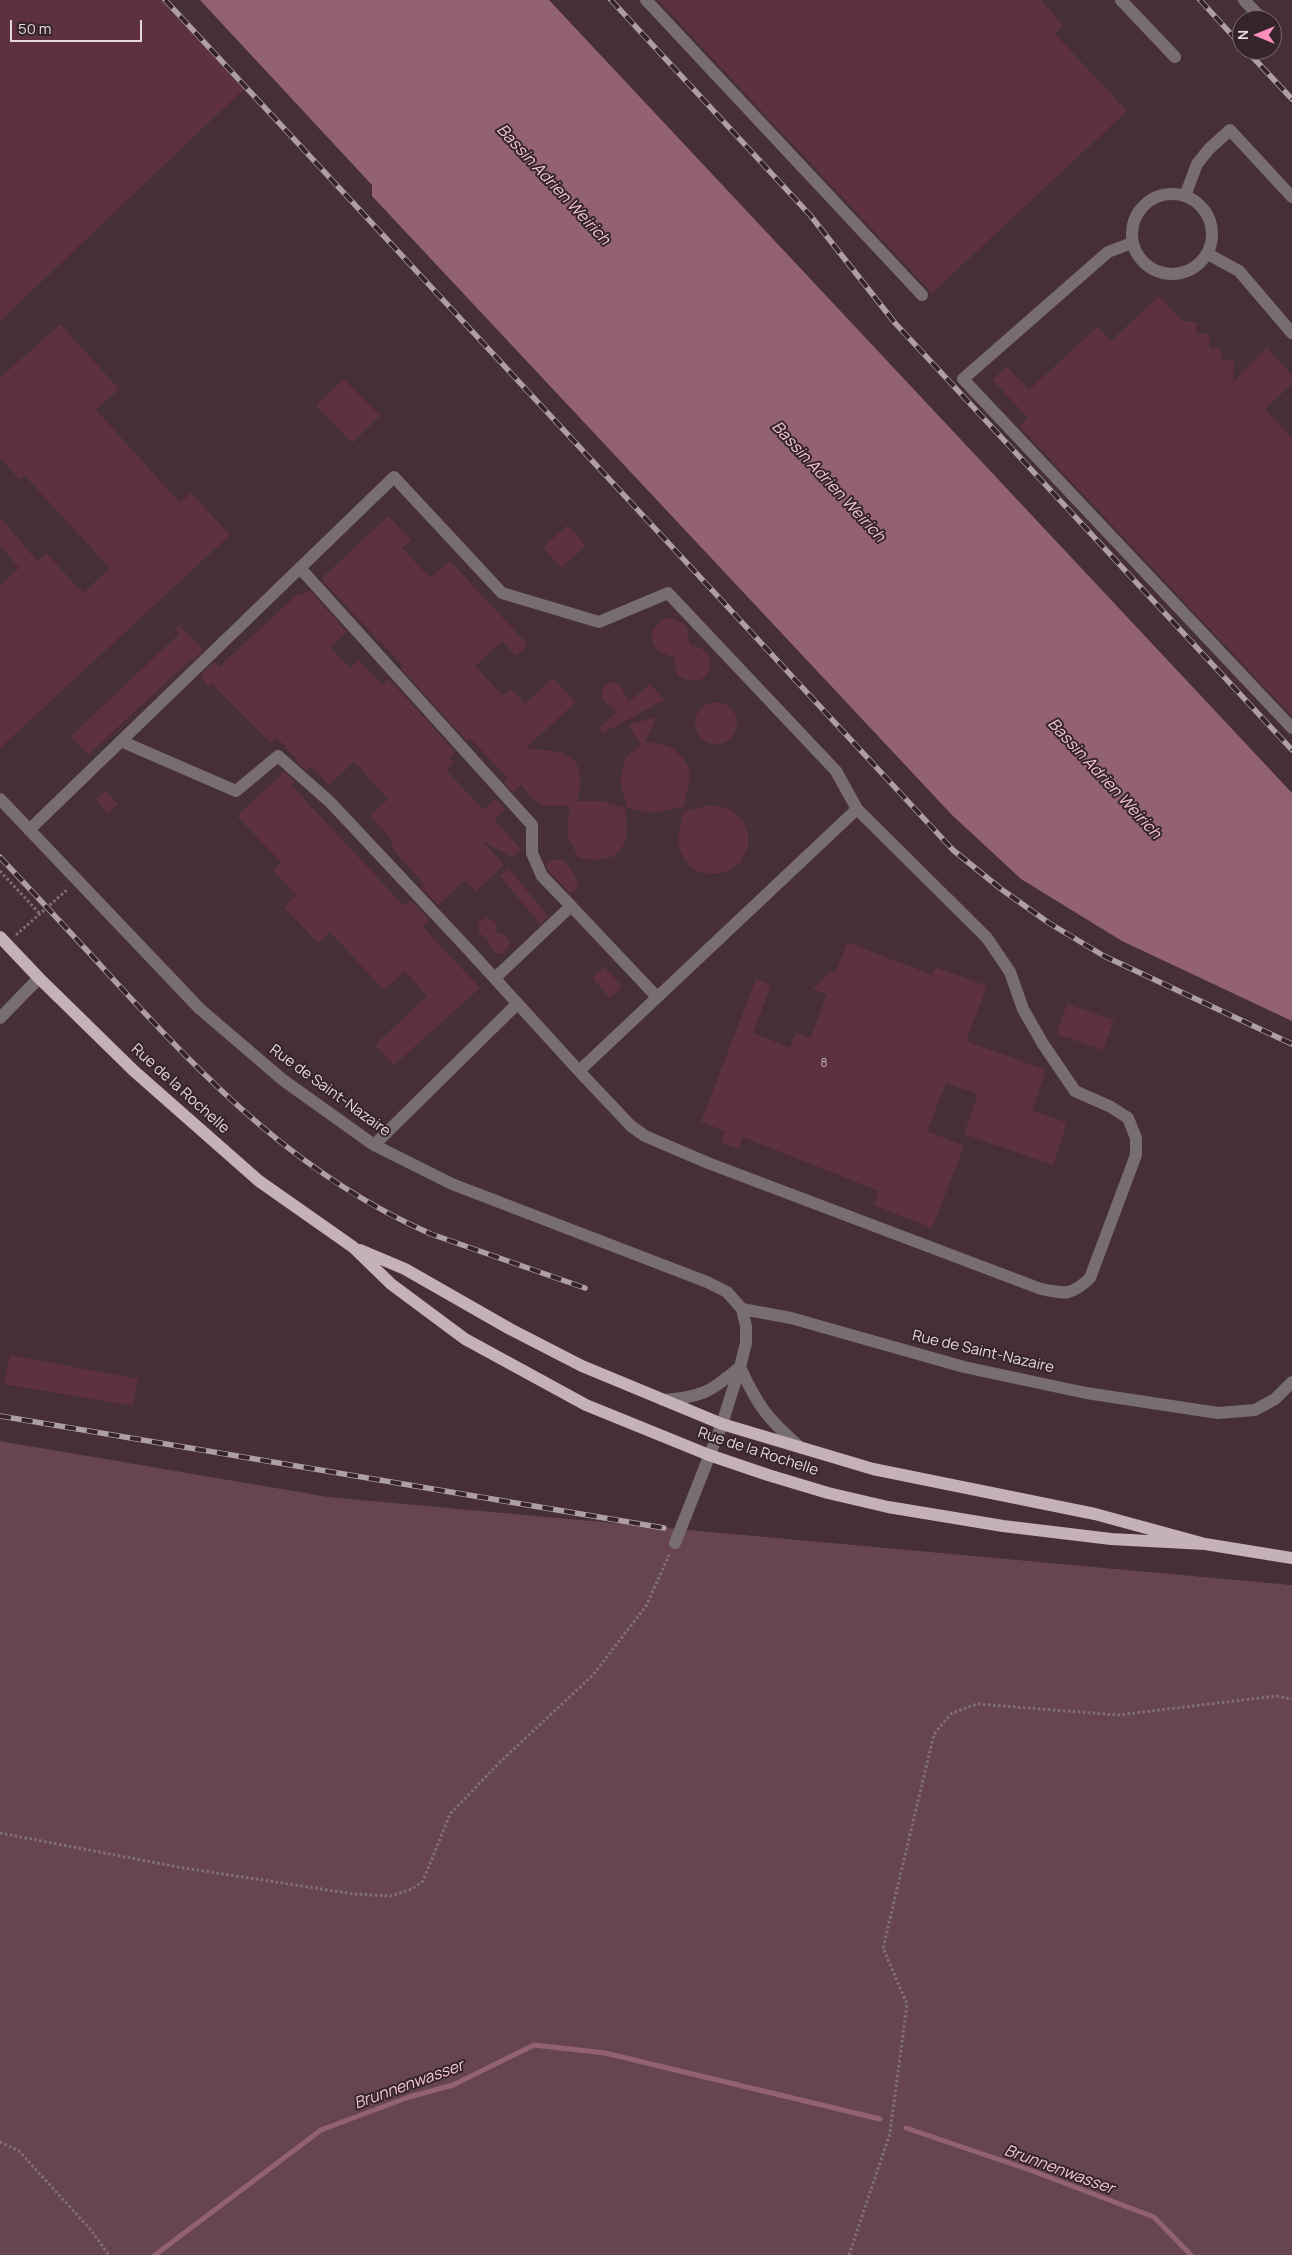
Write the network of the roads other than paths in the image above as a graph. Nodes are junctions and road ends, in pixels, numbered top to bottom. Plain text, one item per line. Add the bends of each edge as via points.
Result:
1 (646, 0) edge
2 (1121, 0) edge
3 (1244, 0) edge
4 (1254, 10) edge
5 (1175, 57) dead end
6 (1185, 196) junction
7 (1292, 197) edge
8 (1132, 243) junction
9 (1208, 254) junction
10 (922, 295) dead end
11 (1292, 333) edge
12 (300, 568) junction
13 (1292, 728) edge
14 (123, 742) junction
15 (0, 799) edge
16 (857, 809) junction
17 (29, 830) junction
18 (571, 906) junction
19 (3, 940) edge
20 (39, 978) junction
21 (495, 978) junction
22 (657, 997) junction
23 (517, 1004) junction
24 (0, 1018) edge
25 (578, 1070) junction
26 (374, 1145) junction
27 (353, 1247) junction
28 (742, 1309) junction
29 (740, 1367) junction
30 (1292, 1382) edge
31 (662, 1400) junction
32 (722, 1424) junction
33 (803, 1449) junction
34 (710, 1455) junction
35 (675, 1543) road end
36 (1206, 1544) junction
37 (1292, 1558) edge

1 - 10 street
2 - 5 street
3 - 4 street
6 - 7 street via 1197,164 1230,130
6 - 8 street via 1162,195 1146,204 1135,218
6 - 9 street via 1198,203 1209,220 1212,241
8 - 9 street via 1147,266 1166,274 1187,272
8 - 13 street via 1108,252 963,379
9 - 11 street via 1239,271
12 - 14 street
12 - 16 street via 394,477 502,593 599,622 668,593 836,771
12 - 18 street via 532,825 532,854 542,876
14 - 17 street
14 - 21 street via 236,791 278,756 330,802
15 - 17 street, Rue de Saint-Nazaire
16 - 22 street
16 - 25 street via 987,938 1010,972 1023,1009 1074,1091 1128,1118 1136,1138 1136,1155 1090,1278 1078,1290 1064,1294 1041,1289 672,1148 631,1126
17 - 26 street, Rue de Saint-Nazaire via 200,1009 283,1080
18 - 21 street
18 - 22 street
19 - 20 main road, Rue de la Rochelle
20 - 24 street
20 - 27 main road, Rue de la Rochelle via 134,1071 234,1159
21 - 23 street
22 - 25 street
23 - 25 street
23 - 26 street
26 - 28 street, Rue de Saint-Nazaire via 452,1184 707,1282 727,1292
27 - 31 main road, Rue de la Rochelle via 405,1269 582,1366
27 - 34 main road, Rue de la Rochelle via 421,1308 493,1356 586,1405
28 - 29 street via 746,1343
28 - 30 street, Rue de Saint-Nazaire via 791,1318 964,1367 1086,1393 1218,1414 1255,1410 1275,1399
29 - 31 street via 710,1392
29 - 32 street
29 - 33 street via 753,1396 770,1420
31 - 32 main road, Rue de la Rochelle
32 - 33 main road, Rue de la Rochelle
32 - 34 street
33 - 36 main road, Rue de la Rochelle via 872,1469 1095,1514
34 - 35 street
34 - 36 main road, Rue de la Rochelle via 828,1493 938,1517 1111,1539
36 - 37 main road, Rue de la Rochelle

